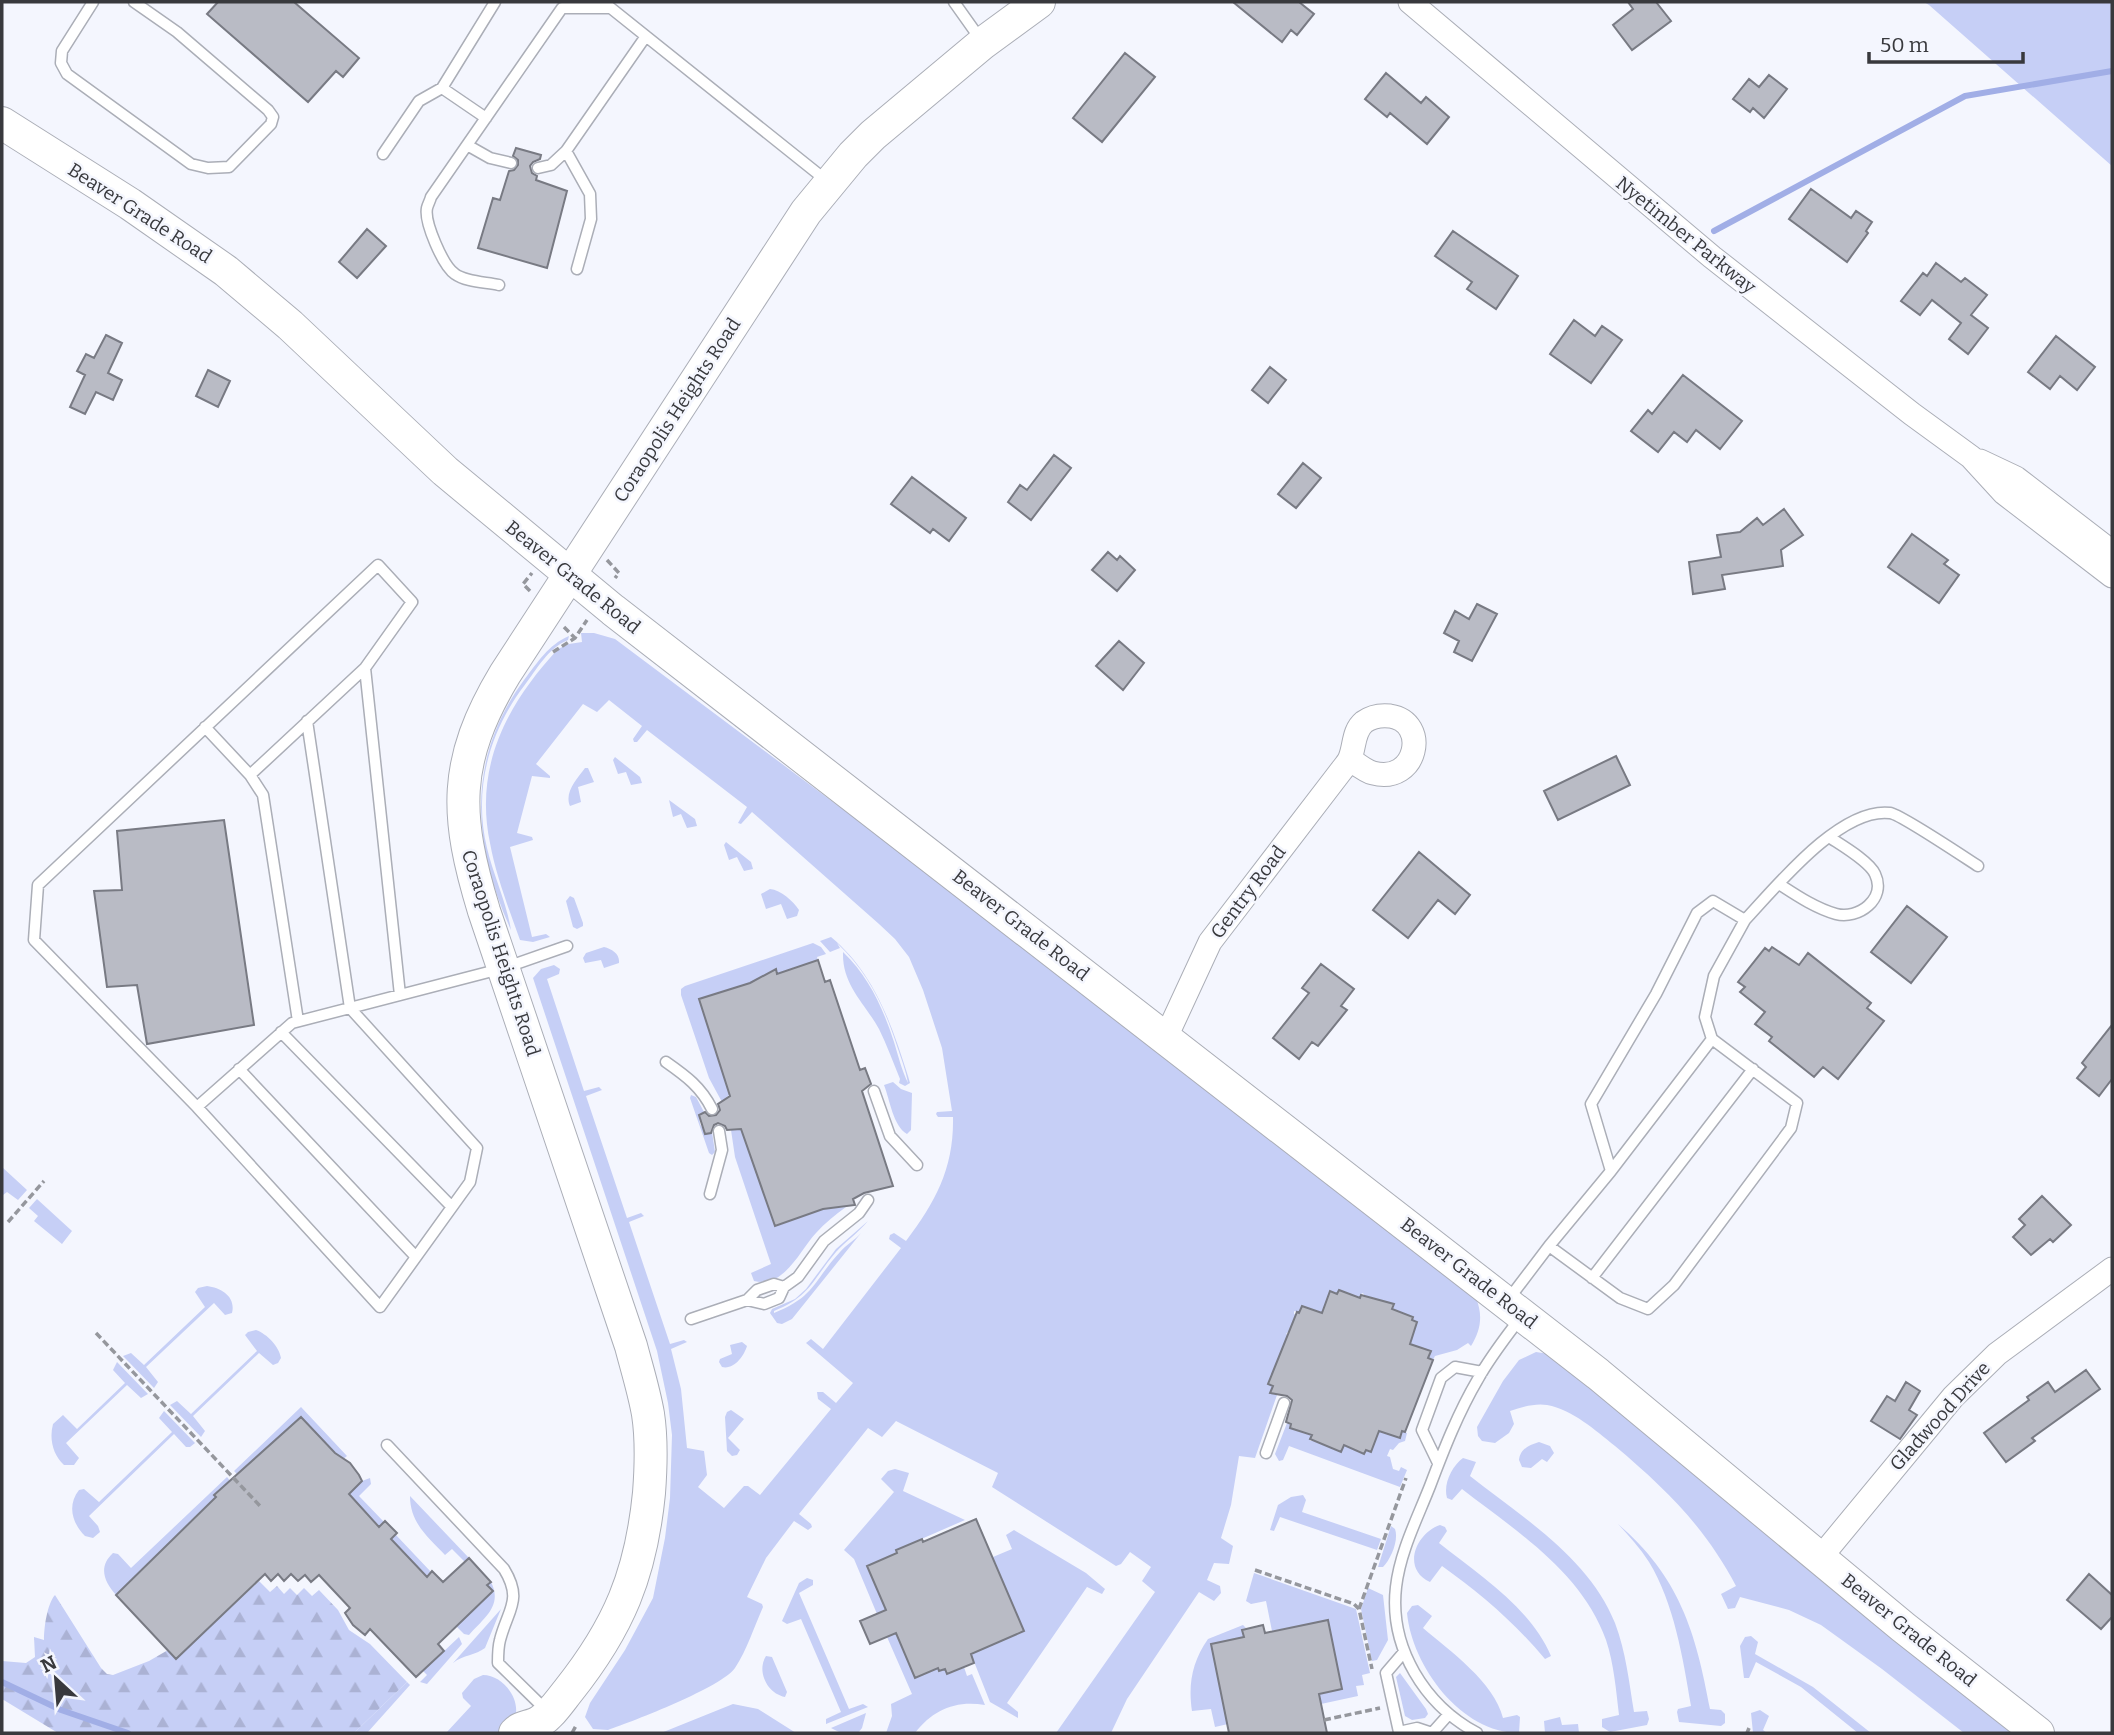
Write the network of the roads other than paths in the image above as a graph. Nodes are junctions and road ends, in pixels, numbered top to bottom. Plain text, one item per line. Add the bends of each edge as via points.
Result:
1 (93, 2) edge
2 (134, 2) edge
3 (495, 2) edge
4 (954, 2) edge
5 (1039, 2) edge
6 (1410, 2) edge
7 (561, 5) edge
8 (606, 5) edge
9 (646, 36) junction
10 (983, 43) junction
11 (442, 88) junction
12 (486, 118) junction
13 (2, 123) edge
14 (467, 145) junction
15 (566, 151) junction
16 (383, 154) dead end
17 (511, 163) dead end
18 (538, 168) dead end
19 (829, 182) junction
20 (578, 269) dead end
21 (499, 285) dead end
22 (1971, 457) junction
23 (2112, 552) edge
24 (570, 576) junction
25 (2112, 576) edge
26 (365, 668) junction
27 (307, 722) junction
28 (205, 727) junction
29 (1350, 759) dead end
30 (250, 775) junction
31 (1829, 837) junction
32 (1978, 866) dead end
33 (1779, 884) junction
34 (1745, 920) junction
35 (568, 946) dead end
36 (504, 968) junction
37 (400, 995) junction
38 (350, 1008) junction
39 (298, 1021) junction
40 (281, 1032) junction
41 (1166, 1037) junction
42 (1712, 1039) junction
43 (666, 1062) dead end
44 (239, 1069) junction
45 (1753, 1069) junction
46 (874, 1091) dead end
47 (197, 1107) junction
48 (712, 1109) dead end
49 (719, 1131) dead end
50 (917, 1165) dead end
51 (1611, 1171) junction
52 (710, 1194) dead end
53 (868, 1200) dead end
54 (452, 1207) junction
55 (1549, 1246) junction
56 (416, 1257) junction
57 (2112, 1269) edge
58 (1592, 1278) junction
59 (1514, 1309) junction
60 (691, 1319) dead end
61 (1482, 1372) junction
62 (1284, 1403) dead end
63 (387, 1445) dead end
64 (1266, 1453) dead end
65 (1438, 1463) junction
66 (1820, 1558) junction
67 (1404, 1652) junction
68 (1449, 1714) junction
69 (536, 1725) edge
70 (1477, 1733) edge
71 (2038, 1733) edge

1 - 2 lane via 62,51 61,63 67,74 191,164 208,169 229,167 271,124 268,110 177,32
3 - 11 lane
4 - 10 lane
5 - 10 main road, Coraopolis Heights Road
6 - 22 street, Nyetimber Parkway via 1712,257
7 - 8 lane
7 - 12 lane
8 - 9 lane
9 - 15 lane
9 - 19 lane
10 - 19 main road, Coraopolis Heights Road via 873,135
11 - 12 lane
11 - 16 lane via 419,101
12 - 14 lane
13 - 24 main road, Beaver Grade Road via 226,271 446,471
14 - 17 lane
14 - 21 lane via 431,197 426,209 428,224 454,274
15 - 18 lane
15 - 20 lane via 590,194 591,219
19 - 24 main road, Coraopolis Heights Road
22 - 23 street, Nyetimber Parkway via 2016,478
22 - 25 street, Nyetimber Parkway via 2004,493
24 - 36 main road, Coraopolis Heights Road via 492,696 480,719 467,768 465,836 477,889
24 - 41 main road, Beaver Grade Road
26 - 27 lane
26 - 28 lane via 412,602 378,565
26 - 37 lane
27 - 30 lane
27 - 38 lane
28 - 30 lane
28 - 47 lane via 38,884 34,940
29 - 41 street, Gentry Road via 1210,942
30 - 39 lane via 263,795
31 - 32 lane via 1862,817 1891,813
31 - 33 lane
31 - 33 lane via 1875,873 1877,889 1870,906 1857,914 1838,914
33 - 34 lane
34 - 42 lane via 1714,976 1705,1017
34 - 51 lane via 1713,901 1697,913 1591,1104
35 - 36 lane
36 - 37 lane
36 - 69 main road, Coraopolis Heights Road via 631,1346 648,1415 651,1456 646,1516 633,1582 608,1633 569,1690
37 - 38 lane
38 - 39 lane
38 - 54 lane via 477,1148 470,1182
39 - 40 lane
40 - 44 lane
40 - 54 lane
41 - 59 main road, Beaver Grade Road
42 - 45 lane
42 - 51 lane
43 - 48 lane via 700,1088
44 - 47 lane
44 - 56 lane
45 - 58 lane
45 - 58 lane via 1797,1103 1791,1128 1674,1285 1648,1309 1620,1298
46 - 50 lane via 890,1136
47 - 56 lane via 380,1307
49 - 52 lane via 722,1150
51 - 55 lane
53 - 60 lane via 824,1241 779,1298 764,1304 747,1300
54 - 56 lane
55 - 58 lane
55 - 59 lane
57 - 66 street, Gladwood Drive via 1974,1375
59 - 61 lane
59 - 66 main road, Beaver Grade Road
61 - 65 lane
61 - 65 lane via 1455,1367 1441,1378 1422,1430
62 - 64 lane
63 - 69 lane via 504,1569 513,1588 513,1606 500,1639 498,1663
65 - 67 lane via 1399,1570 1395,1604
66 - 71 main road, Beaver Grade Road
67 - 68 lane via 1419,1680
67 - 68 lane via 1386,1673 1399,1732 1417,1728 1432,1733
68 - 70 lane

